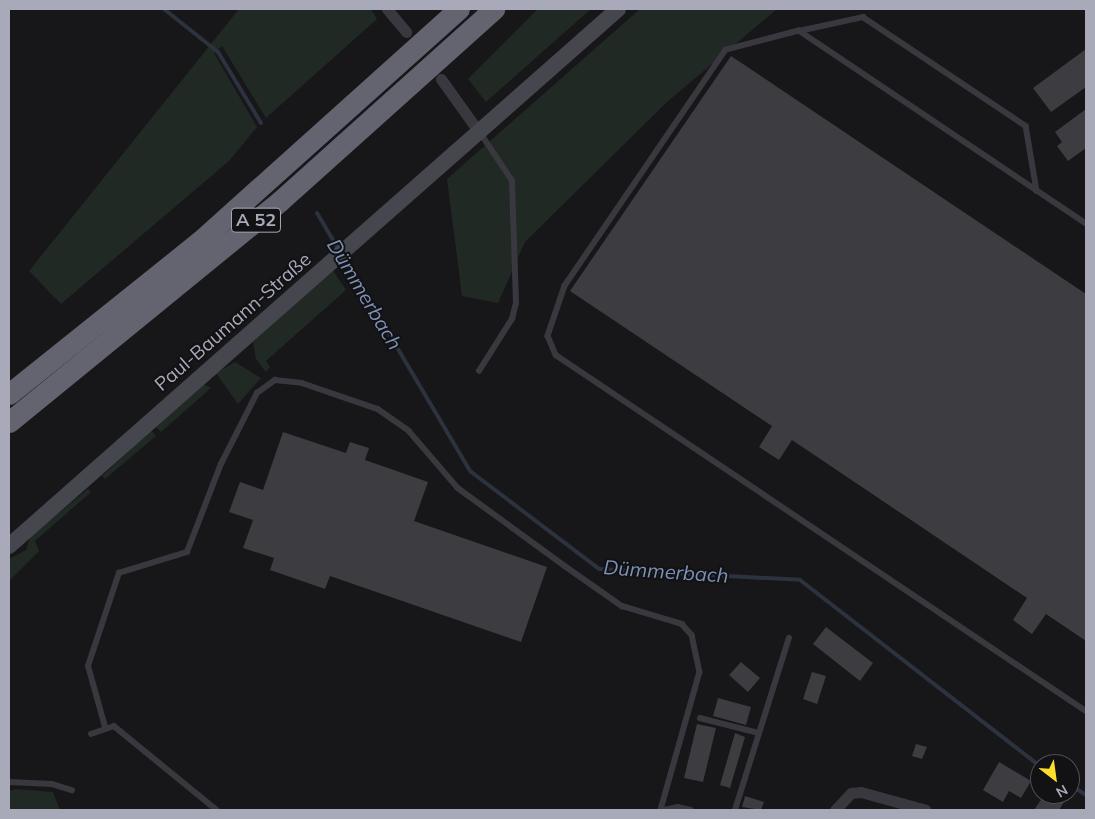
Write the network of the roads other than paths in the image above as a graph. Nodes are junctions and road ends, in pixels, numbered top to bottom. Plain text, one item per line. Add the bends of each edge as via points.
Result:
1 (387, 9) edge
2 (458, 9) edge
3 (494, 9) edge
4 (618, 9) edge
5 (799, 31) junction
6 (406, 32) dead end
7 (441, 79) dead end
8 (479, 132) junction
9 (1037, 191) junction
10 (1086, 224) edge
11 (479, 371) dead end
12 (9, 394) edge
13 (9, 422) edge
14 (9, 546) edge
15 (788, 638) dead end
16 (1086, 711) edge
17 (700, 718) dead end
18 (106, 727) junction
19 (91, 734) dead end
20 (759, 734) junction
21 (9, 782) edge
22 (72, 790) dead end
23 (218, 810) edge
24 (662, 810) edge
25 (691, 810) edge
26 (735, 810) edge
27 (835, 810) edge
28 (926, 810) edge

1 - 6 street
2 - 12 highway, A 52 via 200,241
3 - 13 highway, A 52 via 280,201
4 - 8 main road, Paul-Baumann-Straße
5 - 9 lane
5 - 9 lane via 863,17 1026,126
5 - 16 lane via 726,50 565,286 548,345 556,355
7 - 8 street
8 - 11 lane via 512,181 516,303 512,319
8 - 14 main road, Paul-Baumann-Straße
9 - 10 lane
15 - 20 lane
17 - 20 lane
18 - 19 lane
18 - 23 lane via 114,726
18 - 24 lane via 92,682 90,655 119,573 153,559 187,552 257,393 275,380 302,382 378,409 409,431 458,488 565,566 622,606 682,624 692,635 700,672
20 - 26 lane
21 - 22 lane via 52,784
24 - 25 lane via 678,807
27 - 28 street via 850,793 861,792

